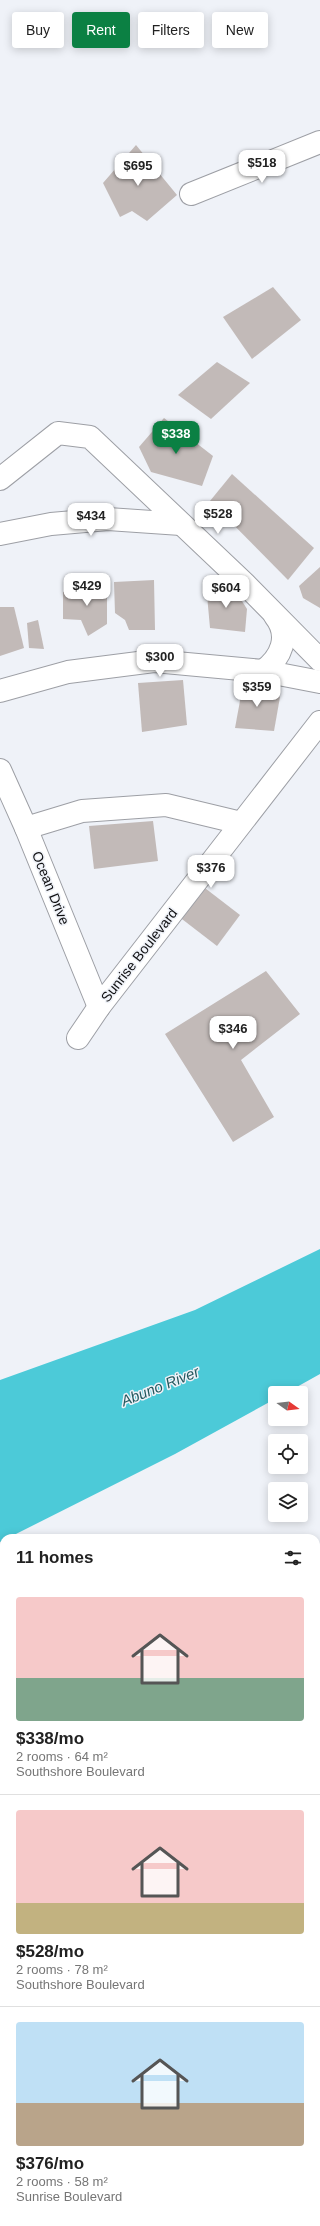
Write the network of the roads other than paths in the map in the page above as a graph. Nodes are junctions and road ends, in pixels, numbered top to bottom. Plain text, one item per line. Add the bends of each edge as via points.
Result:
1 (320, 142) edge
2 (191, 194) dead end
3 (0, 479) edge
4 (181, 524) junction
5 (0, 534) edge
6 (271, 611) junction
7 (320, 660) edge
8 (263, 671) junction
9 (320, 682) edge
10 (0, 691) edge
11 (320, 722) edge
12 (0, 770) edge
13 (241, 823) junction
14 (26, 828) junction
15 (99, 1007) junction
16 (78, 1038) dead end

1 - 2 street
3 - 4 street via 58,433 90,437
4 - 5 street via 108,519 51,524
4 - 6 street
6 - 7 street
6 - 8 street via 280,622 284,636 282,650 274,662
8 - 9 street
8 - 10 street via 154,661 68,672
11 - 13 street, Sunrise Boulevard
12 - 14 street, Ocean Drive
13 - 14 street via 166,805 82,811
13 - 15 street, Sunrise Boulevard
14 - 15 street, Ocean Drive
15 - 16 street, Sunrise Boulevard

